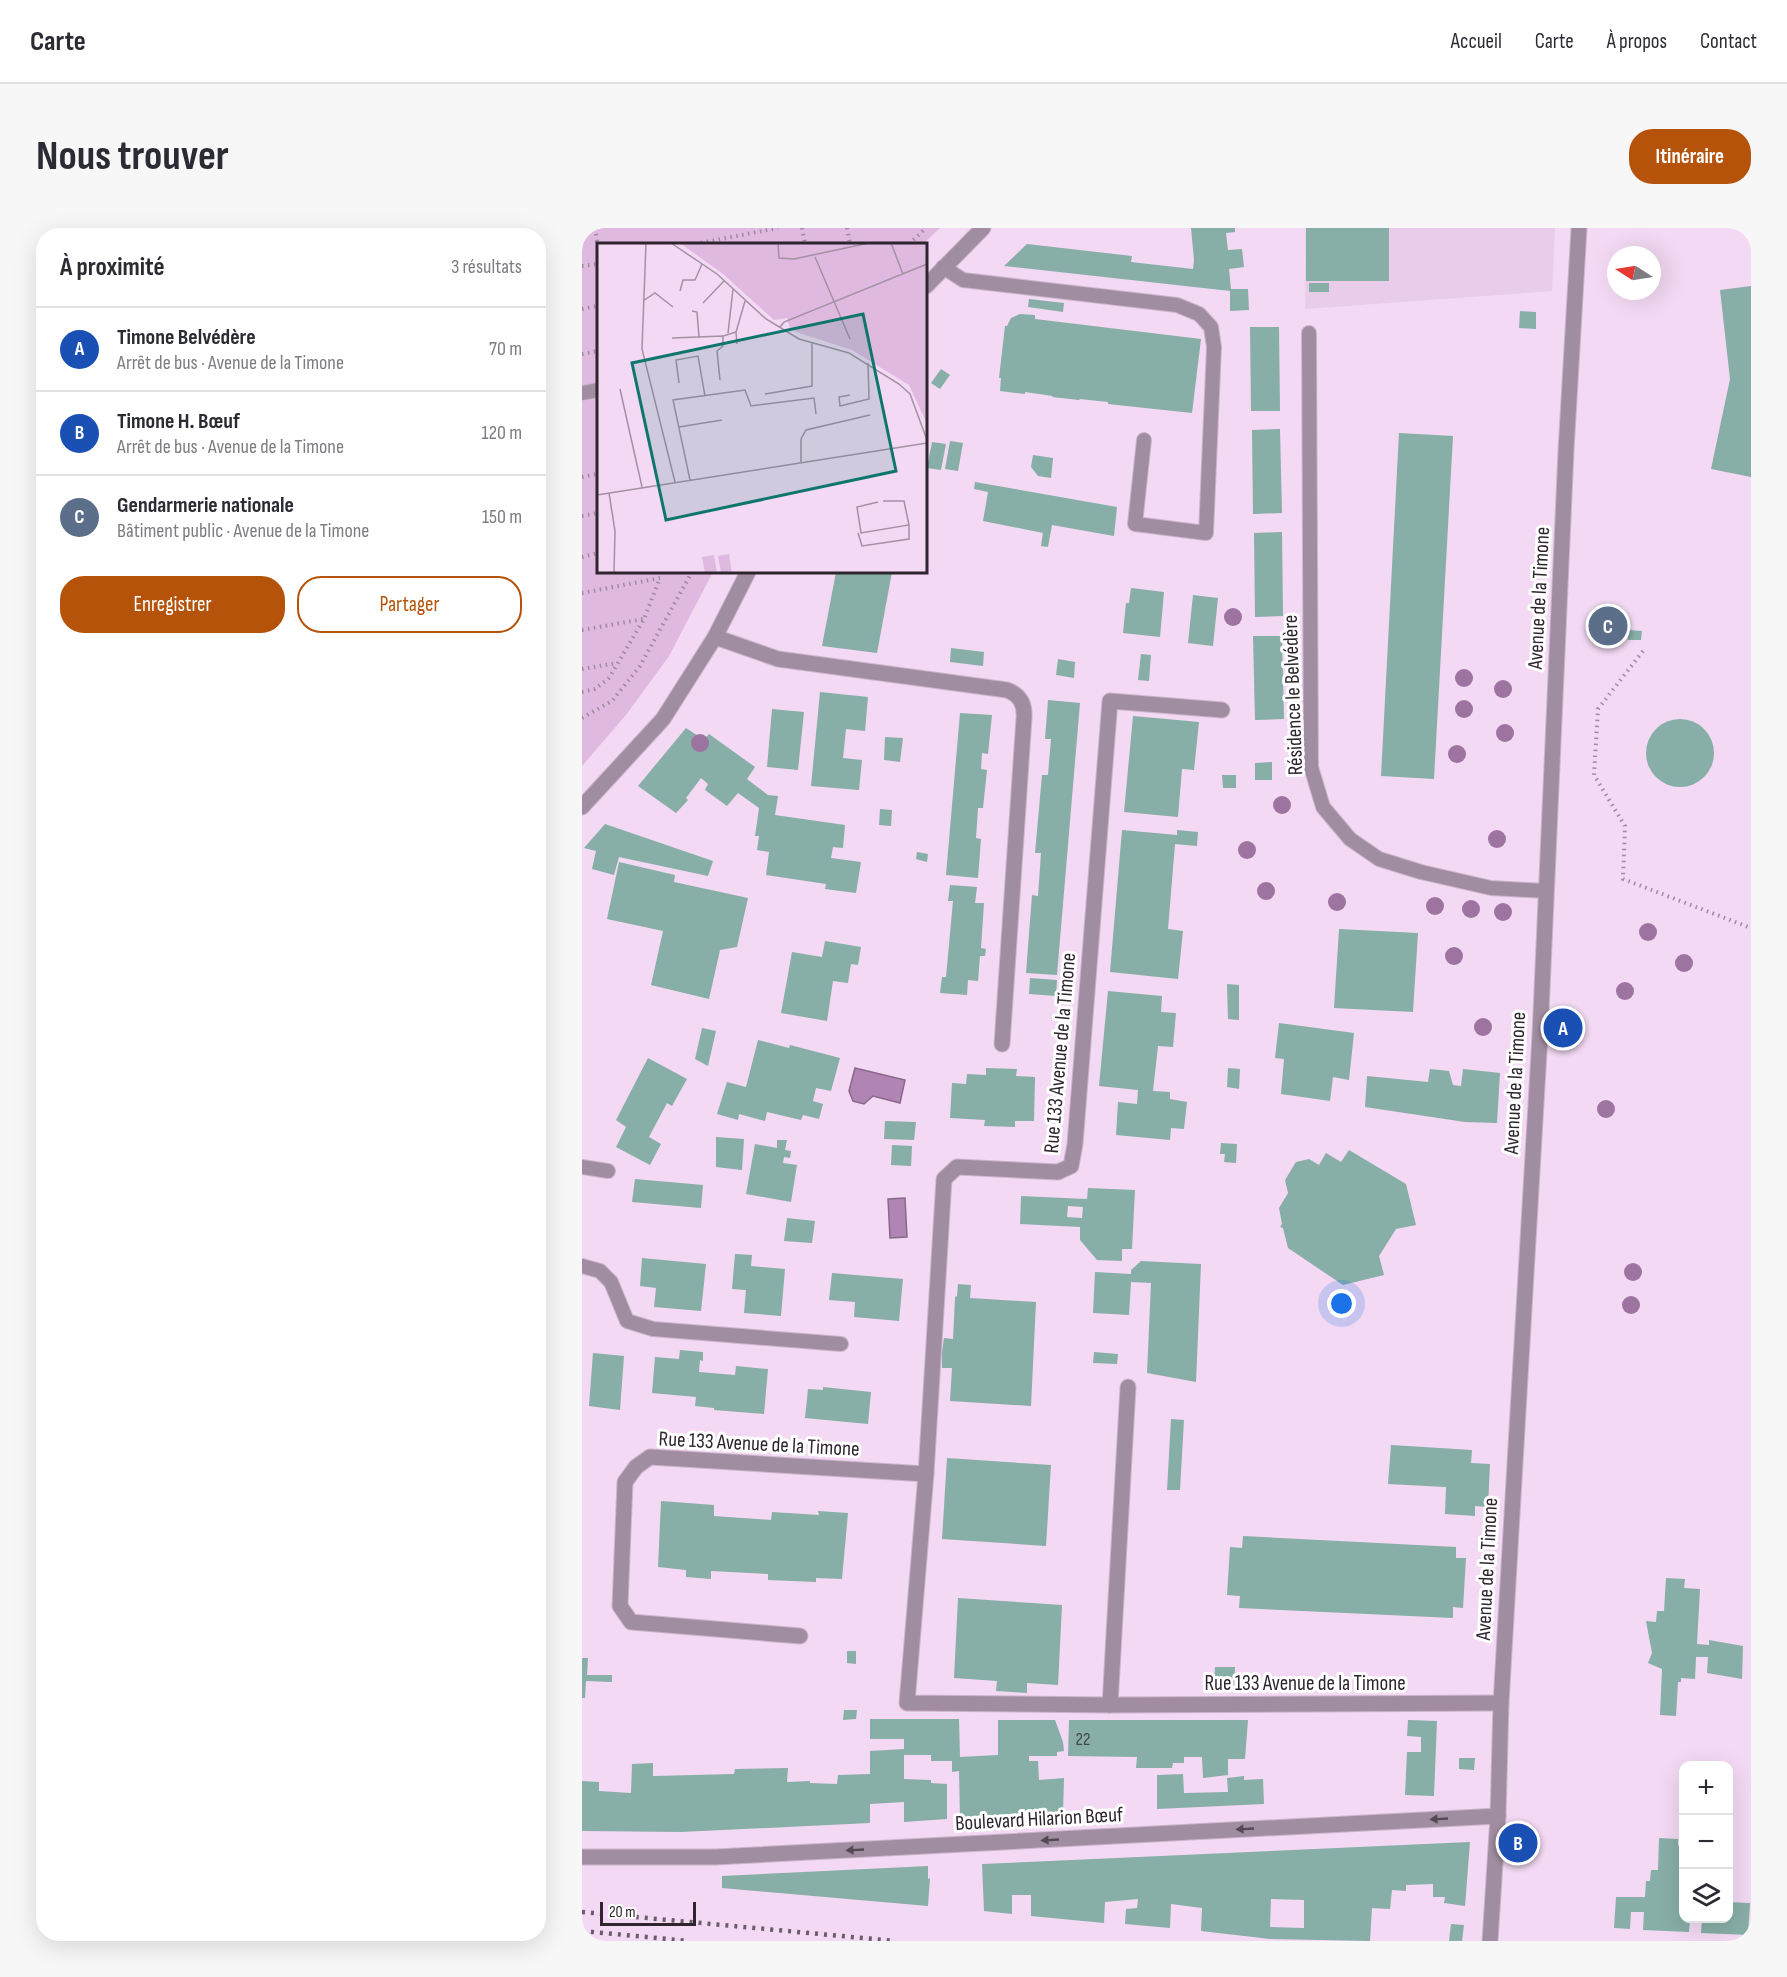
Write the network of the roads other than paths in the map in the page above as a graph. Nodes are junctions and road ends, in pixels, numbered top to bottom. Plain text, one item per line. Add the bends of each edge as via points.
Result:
1 (983, 228) edge
2 (1579, 228) edge
3 (943, 267) junction
4 (927, 285) edge
5 (1309, 333) dead end
6 (597, 390) edge
7 (582, 393) edge
8 (1144, 440) dead end
9 (747, 573) edge
10 (715, 637) junction
11 (1222, 710) dead end
12 (582, 807) edge
13 (1546, 891) junction
14 (1002, 1044) dead end
15 (582, 1167) edge
16 (608, 1171) dead end
17 (582, 1266) edge
18 (841, 1344) dead end
19 (1128, 1387) dead end
20 (926, 1474) junction
21 (800, 1636) dead end
22 (1501, 1703) junction
23 (1110, 1705) junction
24 (1498, 1816) junction
25 (582, 1857) edge
26 (1490, 1941) edge

1 - 3 street
2 - 13 street, Avenue de la Timone
3 - 4 street
3 - 8 lane via 963,280 1177,305 1199,314 1211,327 1214,347 1206,533 1135,524
5 - 13 lane, Résidence le Belvédère via 1311,767 1323,807 1350,839 1379,859 1491,888
6 - 7 lane
9 - 10 street
10 - 12 street via 663,719
10 - 14 street via 778,658 1007,690 1020,698 1024,718
11 - 20 street, Rue 133 Avenue de la Timone via 1110,701 1071,1166 1058,1172 957,1167 944,1179
13 - 22 street, Avenue de la Timone
15 - 16 lane
17 - 18 lane via 600,1271 610,1282 627,1321 653,1329
19 - 23 street
20 - 21 street, Rue 133 Avenue de la Timone via 650,1457 636,1467 625,1482 620,1606 631,1622
20 - 23 street, Rue 133 Avenue de la Timone via 907,1703
22 - 23 street, Rue 133 Avenue de la Timone
22 - 24 street, Avenue de la Timone
24 -> 25 street, Boulevard Hilarion Bœuf via 716,1857
24 - 26 street, Avenue de la Timone

